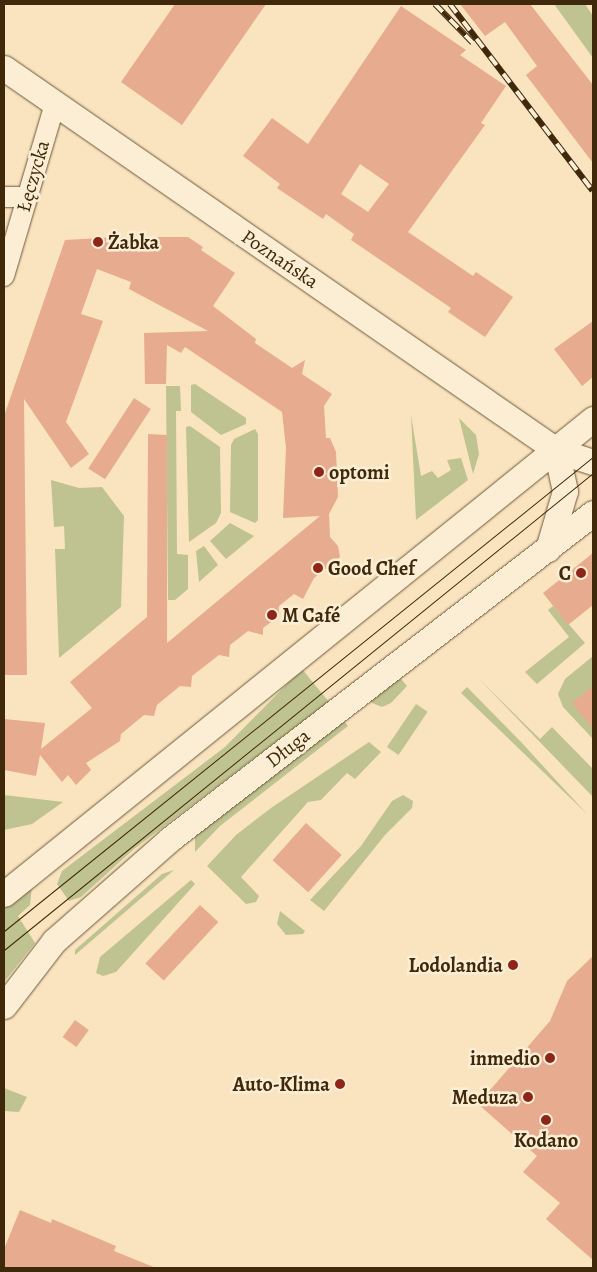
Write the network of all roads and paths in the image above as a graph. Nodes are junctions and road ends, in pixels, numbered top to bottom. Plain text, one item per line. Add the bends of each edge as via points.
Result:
1 (4, 68) edge
2 (55, 104) junction
3 (4, 197) edge
4 (27, 197) junction
5 (4, 276) edge
6 (593, 419) edge
7 (556, 450) junction
8 (593, 462) edge
9 (593, 513) edge
10 (548, 549) junction
11 (4, 894) edge
12 (4, 1006) edge

1 - 2 street, Poznańska
2 - 4 street, Łęczycka
2 - 7 street, Poznańska
3 - 4 street
4 - 5 street, Łęczycka
6 - 7 street
7 - 8 street, Poznańska
7 - 10 street via 565,490
7 - 11 street
9 - 10 street, Długa
10 - 12 street, Długa via 170,839 54,941

